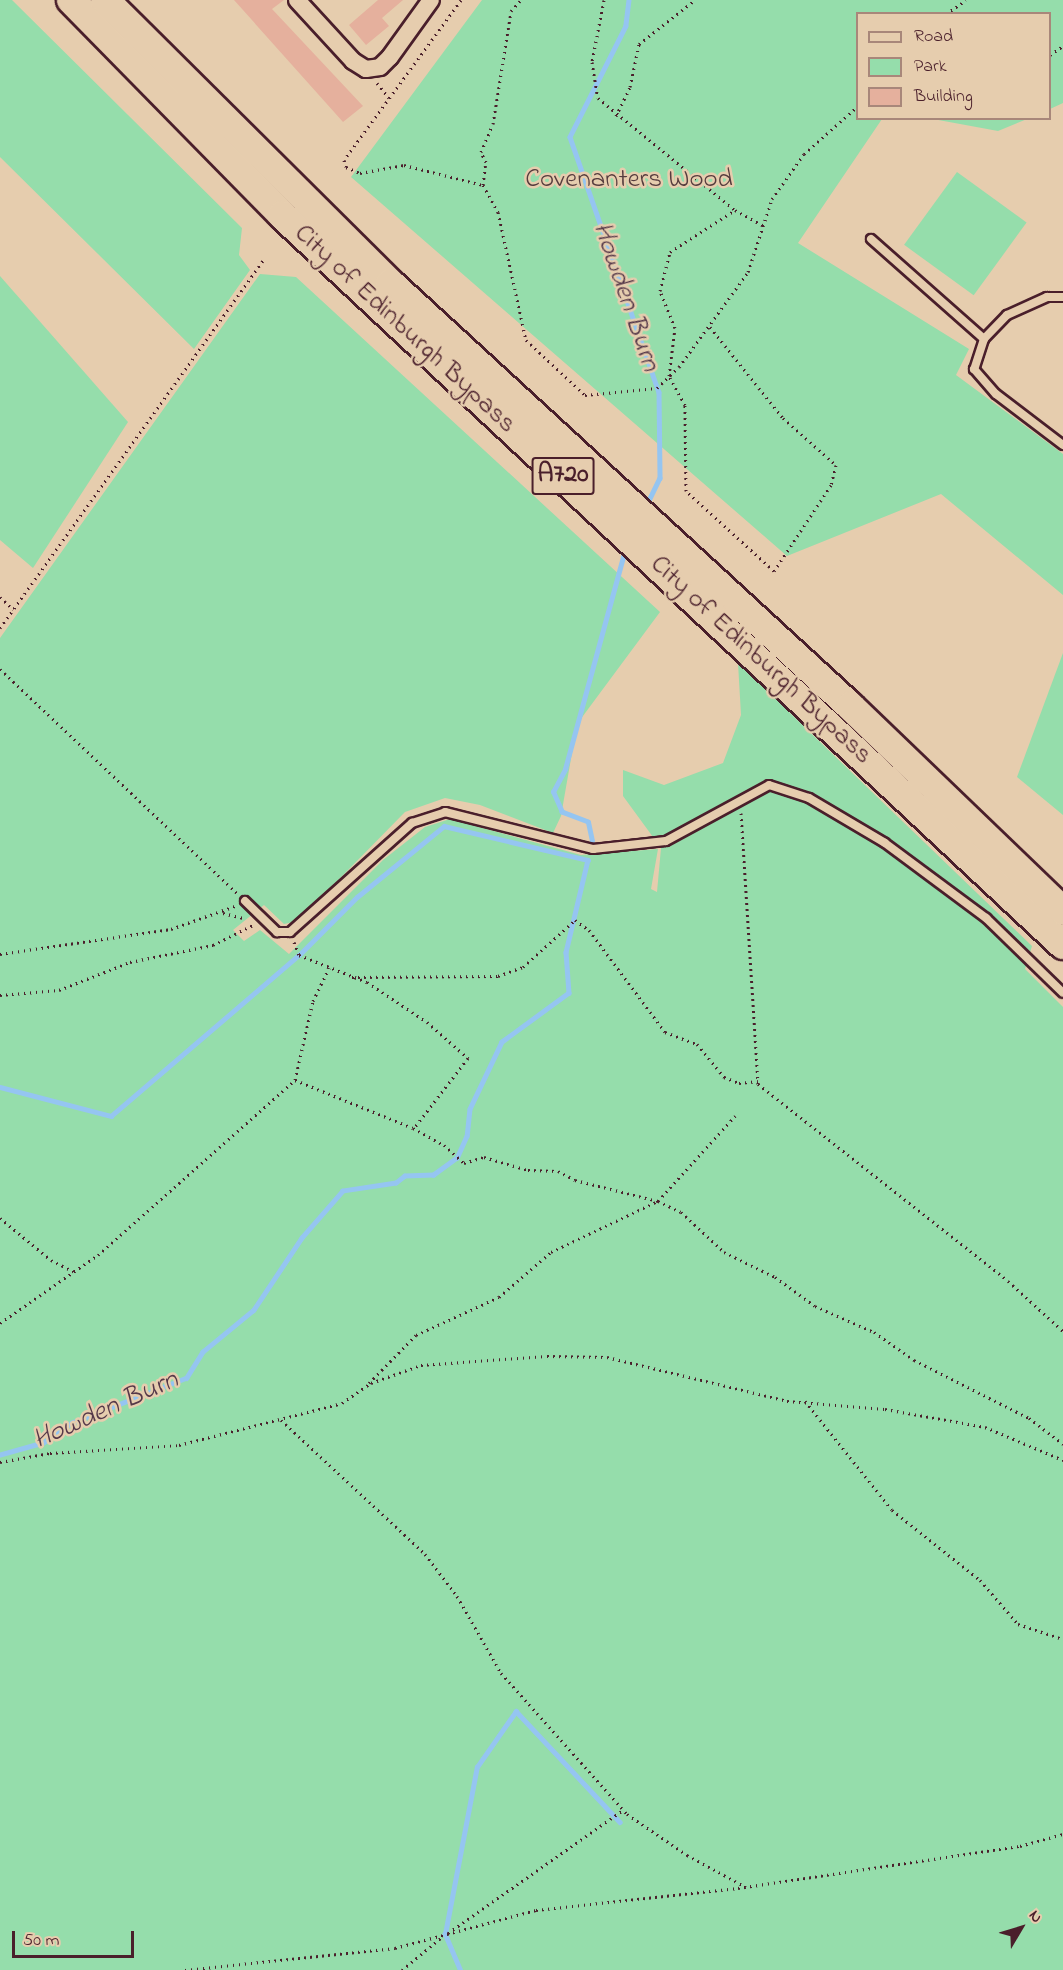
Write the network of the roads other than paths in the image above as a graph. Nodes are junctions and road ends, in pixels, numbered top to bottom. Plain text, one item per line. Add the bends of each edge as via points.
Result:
1 (71, 0) edge
2 (105, 0) edge
3 (297, 0) edge
4 (431, 0) edge
5 (871, 239) dead end
6 (1063, 297) edge
7 (984, 339) junction
8 (1063, 445) edge
9 (245, 901) road end
10 (1063, 911) edge
11 (1063, 945) edge
12 (1063, 993) edge

1 - 11 highway, City of Edinburgh Bypass / A720 via 282,215
2 - 10 highway, City of Edinburgh Bypass / A720 via 390,283 850,706
3 - 4 street via 353,61 366,69 380,67 390,57
5 - 7 lane
6 - 7 lane via 1047,297 1007,315
7 - 8 lane via 974,369 996,394
9 - 12 lane via 259,922 277,932 290,932 412,823 445,812 593,849 666,841 769,785 809,798 885,843 986,918

